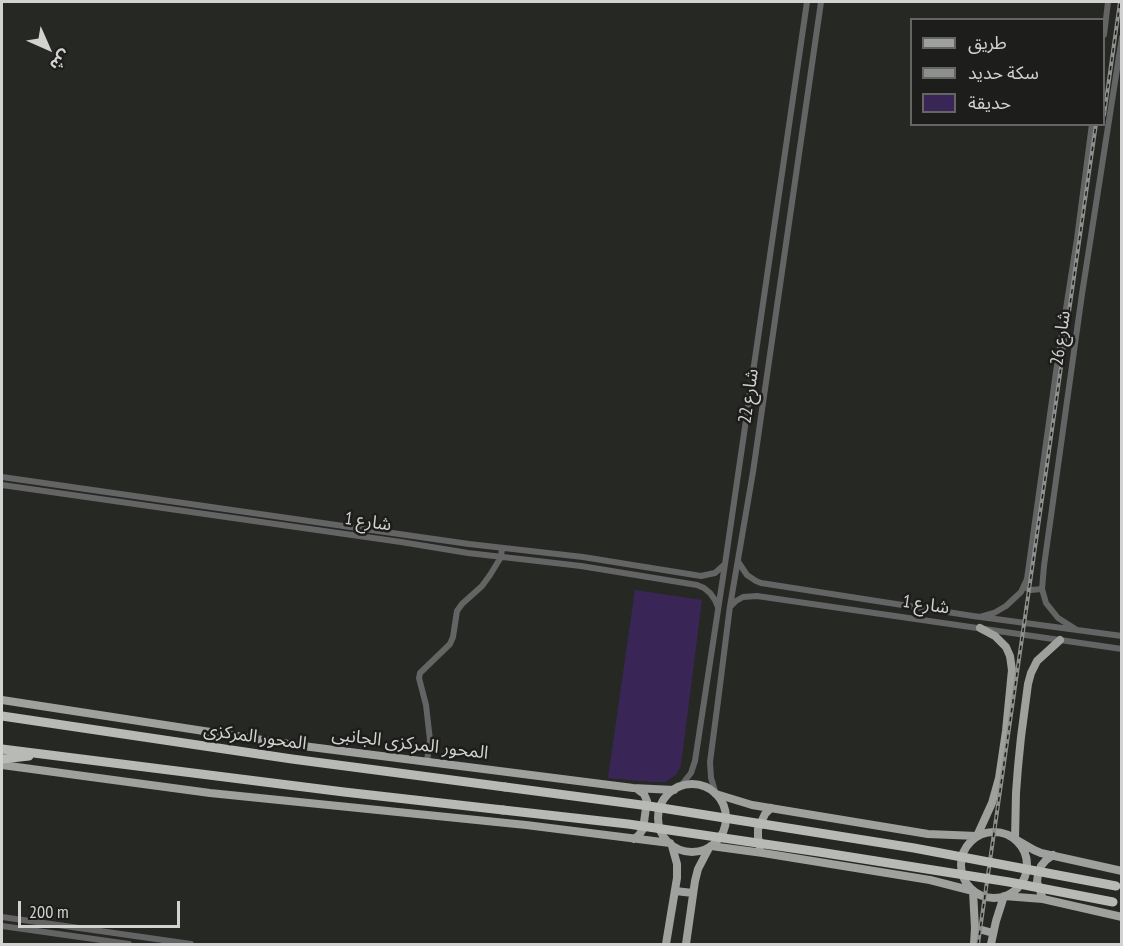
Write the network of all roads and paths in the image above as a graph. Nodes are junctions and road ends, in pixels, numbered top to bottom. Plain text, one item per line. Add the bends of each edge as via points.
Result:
1 (807, 2) edge
2 (821, 2) edge
3 (1108, 2) edge
4 (1105, 27) edge
5 (1122, 37) edge
6 (1092, 126) edge
7 (781, 177) junction
8 (795, 180) junction
9 (1053, 393) junction
10 (750, 394) junction
11 (1068, 394) junction
12 (764, 396) junction
13 (2, 477) edge
14 (2, 486) edge
15 (121, 493) junction
16 (120, 502) junction
17 (502, 548) junction
18 (501, 557) junction
19 (738, 562) junction
20 (725, 564) junction
21 (1024, 587) junction
22 (1042, 589) junction
23 (856, 598) junction
24 (730, 606) junction
25 (718, 609) junction
26 (853, 610) junction
27 (980, 616) junction
28 (980, 628) junction
29 (1077, 630) junction
30 (1122, 636) edge
31 (1060, 640) junction
32 (1122, 649) edge
33 (2, 700) edge
34 (2, 715) edge
35 (1006, 731) junction
36 (1021, 736) junction
37 (2, 749) edge
38 (44, 755) junction
39 (2, 759) edge
40 (695, 760) junction
41 (427, 761) junction
42 (710, 762) junction
43 (2, 765) edge
44 (635, 788) junction
45 (676, 789) junction
46 (716, 794) junction
47 (771, 808) junction
48 (978, 836) junction
49 (634, 839) junction
50 (1015, 839) junction
51 (670, 844) junction
52 (710, 847) junction
53 (762, 853) junction
54 (1053, 855) junction
55 (1122, 871) edge
56 (1119, 887) edge
57 (675, 891) junction
58 (973, 891) junction
59 (693, 893) junction
60 (1004, 896) junction
61 (1042, 899) junction
62 (1117, 903) edge
63 (2, 917) edge
64 (1122, 917) edge
65 (2, 926) edge
66 (975, 928) junction
67 (91, 930) junction
68 (993, 933) junction
69 (89, 941) edge
70 (129, 945) edge
71 (191, 945) edge
72 (666, 945) edge
73 (686, 945) edge
74 (974, 945) edge
75 (991, 945) edge

1 - 7 street, شارع 22
2 - 8 street, شارع 22
3 - 4 street
5 - 11 street, شارع 26
6 - 9 street, شارع 26
7 - 8 street
7 - 10 street, شارع 22
8 - 12 street, شارع 22
9 - 11 street
9 - 21 street, شارع 26
10 - 12 street
10 - 20 street, شارع 22
11 - 22 street, شارع 26
12 - 19 street, شارع 22
13 - 15 street, شارع 1
14 - 16 street, شارع 1
15 - 16 street
15 - 17 street, شارع 1
16 - 18 street, شارع 1
17 - 18 street
17 - 20 street, شارع 1 via 701,576 715,573
18 - 25 street, شارع 1 via 697,585 710,593
18 - 41 street via 482,586 459,607 450,644 420,674 430,740
19 - 23 street, شارع 1 via 756,581
19 - 24 street, شارع 22
20 - 25 street, شارع 22
21 - 22 street
21 - 27 street via 1006,606
22 - 29 street via 1050,609
23 - 26 street
23 - 27 street, شارع 1
24 - 26 street, شارع 1 via 743,597 757,596
24 - 42 street, شارع 22
25 - 40 street, شارع 22
26 - 28 street, شارع 1
27 - 29 street, شارع 1
28 - 31 street, شارع 1
28 - 35 main road via 1001,641 1011,660
29 - 30 street, شارع 1
31 - 32 street, شارع 1
31 - 36 main road via 1034,667
33 - 41 main road, المحور المركزى الجانبى
34 - 56 highway, المحور المركزى, bridge via 292,759 649,806 914,848
35 - 36 main road via 1014,729
35 - 48 main road via 996,789
36 - 50 main road
37 - 38 highway
38 - 39 highway
38 - 62 highway, bridge via 628,824 1009,882
40 - 42 street
40 - 45 street, شارع 22
41 - 44 main road, المحور المركزى الجانبى
42 - 46 street, شارع 22
43 - 49 main road via 210,793
44 - 45 main road, المحور المركزى الجانبى
44 - 49 main road via 647,801 643,829
45 - 46 main road via 701,786
45 - 51 main road via 665,799 659,816 662,833
46 - 47 main road
46 - 52 main road via 726,819 722,834
47 - 48 main road via 928,834
47 - 53 main road via 758,829
48 - 50 main road via 996,832
48 - 58 main road via 966,846 961,861 963,878
49 - 51 main road
50 - 54 main road
50 - 60 main road via 1026,855 1027,868 1018,887
51 - 52 main road via 687,852
51 - 57 main road via 677,864
52 - 53 main road
52 - 59 main road via 698,869
53 - 58 main road via 930,880
54 - 55 main road
54 - 61 main road via 1038,874
57 - 59 main road
57 - 72 main road
58 - 60 main road via 988,898
58 - 66 main road
59 - 73 main road
60 - 61 main road
60 - 68 main road
61 - 64 main road
63 - 67 street
65 - 69 street
66 - 68 main road
66 - 74 main road
67 - 69 street
67 - 71 street
68 - 75 main road
69 - 70 street

